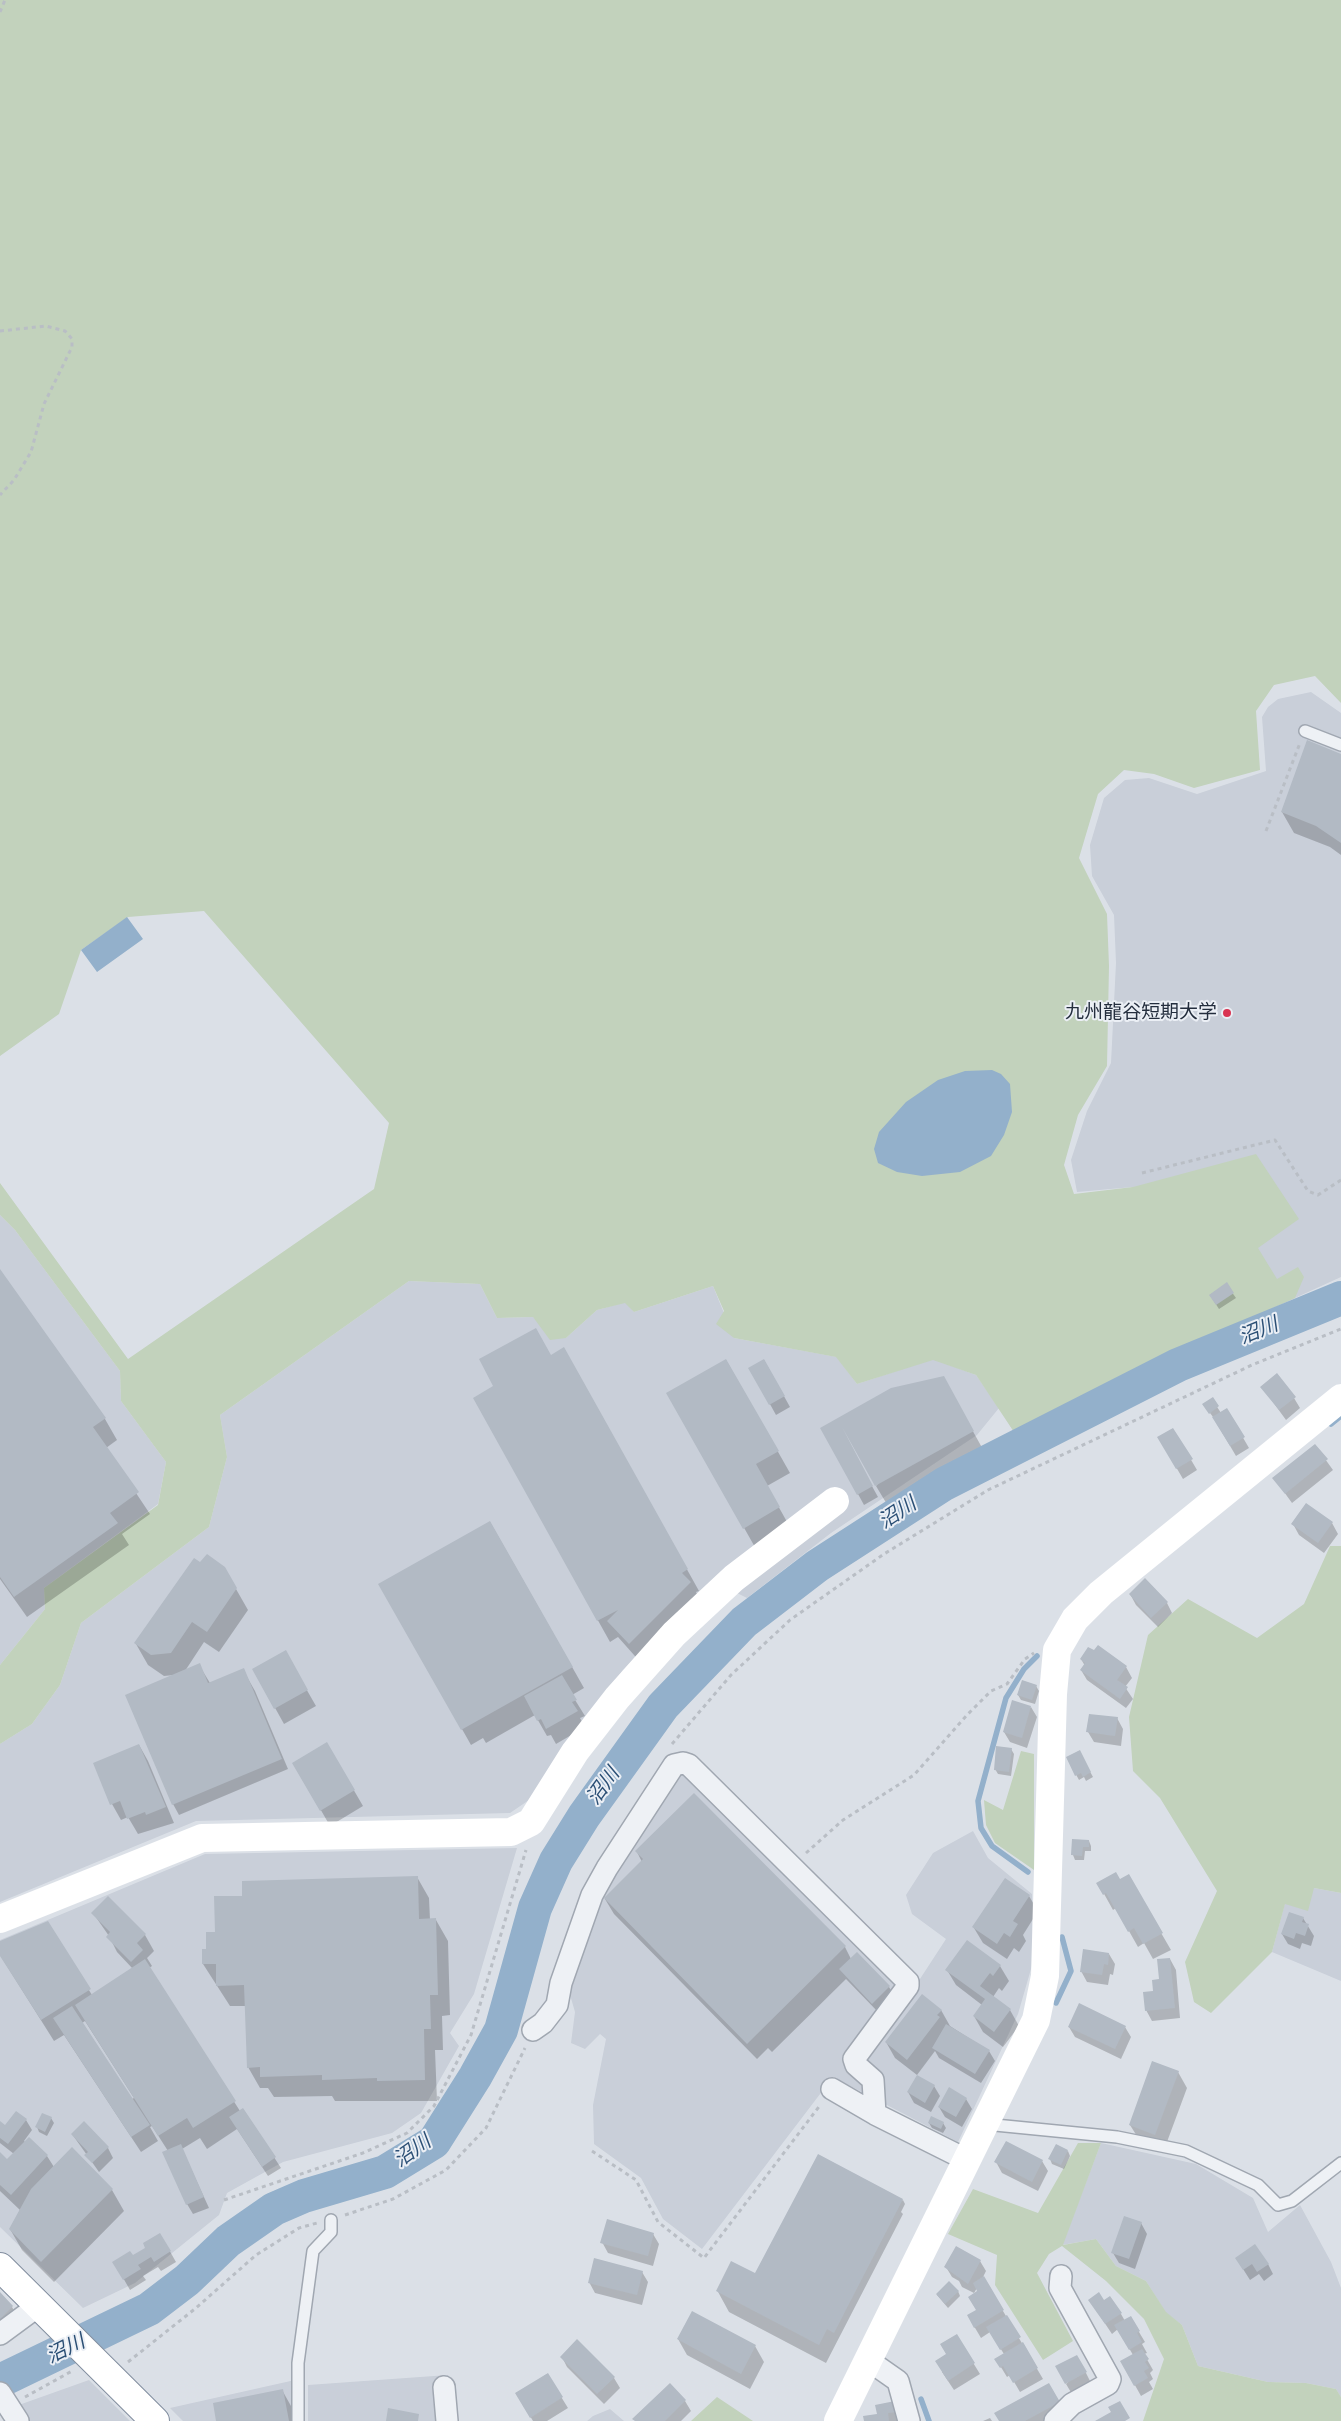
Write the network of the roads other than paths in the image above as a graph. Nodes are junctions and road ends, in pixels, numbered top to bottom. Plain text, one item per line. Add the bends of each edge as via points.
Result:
1 (1305, 731) road end
2 (1341, 745) edge
3 (1341, 1398) edge
4 (836, 1501) dead end
5 (0, 1918) edge
6 (533, 2030) road end
7 (832, 2089) road end
8 (875, 2114) junction
9 (985, 2124) junction
10 (967, 2160) junction
11 (1341, 2163) edge
12 (331, 2220) road end
13 (0, 2267) edge
14 (1061, 2276) dead end
15 (38, 2306) junction
16 (0, 2334) edge
17 (868, 2360) junction
18 (444, 2387) dead end
19 (155, 2421) edge
20 (298, 2421) edge
21 (447, 2421) edge
22 (838, 2421) edge
23 (909, 2421) edge
24 (1055, 2421) edge

1 - 2 lane
3 - 9 main road via 1101,1594 1075,1619 1057,1650 1045,1976 1036,2020
4 - 5 main road via 734,1578 674,1634 617,1698 575,1752 531,1822 511,1832 202,1838
6 - 8 street via 544,2023 557,2005 561,1983 592,1895 607,1868 674,1765 683,1762 908,1982 854,2059 856,2066 873,2080
7 - 8 street
8 - 10 street
9 - 10 main road
9 - 11 lane via 1117,2137 1186,2151 1258,2185 1278,2205 1292,2201
10 - 17 main road
12 - 20 lane via 331,2232 313,2251 298,2363
13 - 15 main road
14 - 24 street via 1060,2288 1110,2379 1108,2384 1072,2404
15 - 16 street
15 - 19 main road via 65,2329
17 - 22 main road
17 - 23 street via 898,2381
18 - 21 street

